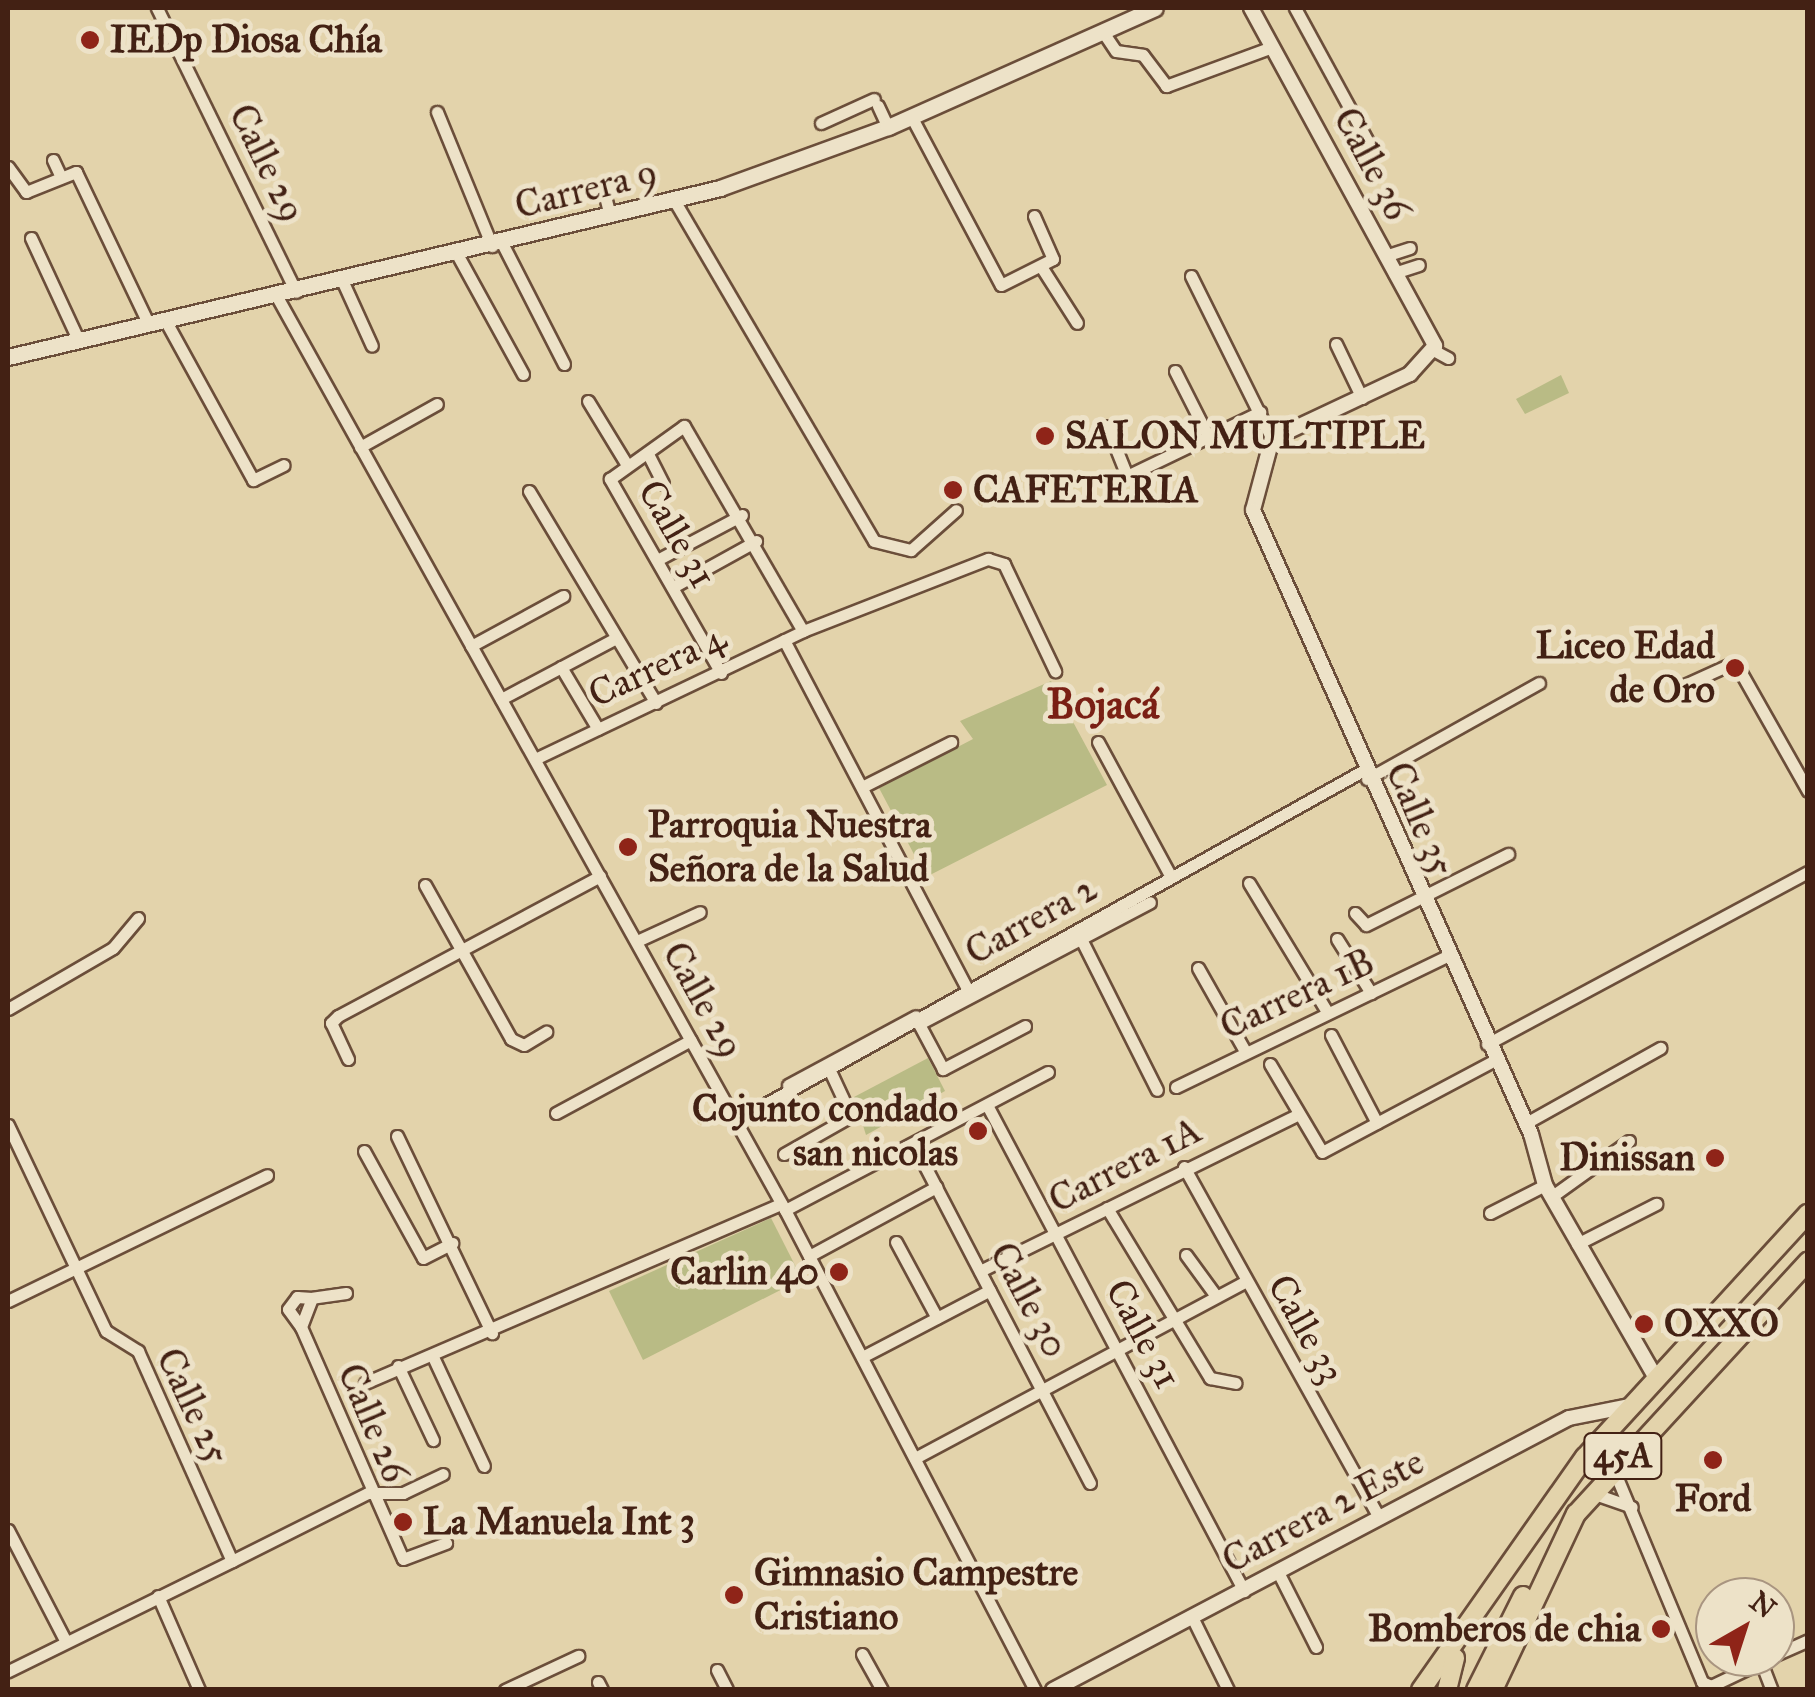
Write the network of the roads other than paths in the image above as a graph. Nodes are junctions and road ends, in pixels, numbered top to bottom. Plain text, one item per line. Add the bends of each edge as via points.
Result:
1 (157, 8) edge
2 (1156, 8) edge
3 (1251, 8) edge
4 (1295, 8) edge
5 (1103, 32) junction
6 (1272, 47) junction
7 (437, 112) dead end
8 (911, 116) junction
9 (821, 124) dead end
10 (888, 127) junction
11 (1375, 155) dead end
12 (53, 160) dead end
13 (8, 167) edge
14 (61, 177) junction
15 (674, 200) junction
16 (1034, 216) dead end
17 (31, 238) dead end
18 (498, 245) junction
19 (1410, 248) dead end
20 (458, 254) junction
21 (1386, 256) junction
22 (1418, 264) dead end
23 (1042, 268) junction
24 (1394, 273) junction
25 (1191, 276) dead end
26 (342, 280) junction
27 (296, 292) junction
28 (276, 295) junction
29 (155, 319) junction
30 (1077, 323) dead end
31 (77, 337) junction
32 (1336, 344) dead end
33 (372, 346) dead end
34 (8, 357) edge
35 (564, 364) dead end
36 (1176, 371) dead end
37 (522, 374) dead end
38 (1362, 398) junction
39 (588, 400) dead end
40 (437, 404) dead end
41 (1260, 412) junction
42 (1106, 426) dead end
43 (1209, 438) junction
44 (1272, 438) junction
45 (360, 447) junction
46 (648, 454) junction
47 (284, 465) dead end
48 (627, 465) junction
49 (663, 483) dead end
50 (530, 491) dead end
51 (956, 510) dead end
52 (742, 515) junction
53 (756, 540) junction
54 (657, 560) junction
55 (673, 587) junction
56 (564, 596) dead end
57 (803, 631) junction
58 (616, 638) junction
59 (784, 640) junction
60 (471, 646) junction
61 (561, 667) junction
62 (1055, 671) dead end
63 (722, 673) junction
64 (1539, 683) dead end
65 (1680, 687) dead end
66 (501, 699) junction
67 (656, 703) junction
68 (598, 729) junction
69 (950, 742) dead end
70 (1098, 742) dead end
71 (537, 758) junction
72 (1366, 774) junction
73 (862, 787) junction
74 (1808, 791) edge
75 (1508, 854) dead end
76 (1808, 872) edge
77 (600, 876) junction
78 (1171, 877) junction
79 (1249, 883) dead end
80 (425, 885) dead end
81 (1420, 900) junction
82 (1150, 902) dead end
83 (700, 912) dead end
84 (1355, 913) dead end
85 (138, 918) dead end
86 (1080, 938) junction
87 (1338, 939) dead end
88 (637, 940) junction
89 (459, 951) junction
90 (1040, 953) junction
91 (1445, 956) junction
92 (1198, 968) dead end
93 (969, 993) junction
94 (1372, 993) junction
95 (8, 1009) edge
96 (1326, 1010) junction
97 (917, 1020) junction
98 (1024, 1026) dead end
99 (546, 1032) dead end
100 (1331, 1035) dead end
101 (691, 1040) junction
102 (1487, 1044) junction
103 (1660, 1048) dead end
104 (1245, 1051) junction
105 (348, 1059) dead end
106 (1495, 1060) junction
107 (1270, 1064) dead end
108 (830, 1071) junction
109 (1048, 1072) dead end
110 (1176, 1087) dead end
111 (1157, 1090) dead end
112 (988, 1105) junction
113 (556, 1114) dead end
114 (1297, 1114) junction
115 (734, 1118) junction
116 (1377, 1123) junction
117 (1526, 1123) junction
118 (8, 1125) edge
119 (397, 1136) dead end
120 (1628, 1141) dead end
121 (914, 1145) junction
122 (364, 1151) dead end
123 (784, 1154) dead end
124 (1184, 1167) junction
125 (266, 1175) dead end
126 (936, 1187) junction
127 (1548, 1191) junction
128 (1656, 1204) dead end
129 (783, 1207) junction
130 (1108, 1208) junction
131 (1490, 1213) dead end
132 (1808, 1214) edge
133 (1056, 1234) junction
134 (896, 1242) dead end
135 (452, 1243) junction
136 (1577, 1244) junction
137 (1186, 1254) dead end
138 (808, 1256) junction
139 (1808, 1262) edge
140 (80, 1267) junction
141 (980, 1271) junction
142 (1244, 1282) junction
143 (990, 1290) junction
144 (346, 1293) dead end
145 (1216, 1296) junction
146 (8, 1301) edge
147 (937, 1318) junction
148 (1170, 1318) junction
149 (492, 1333) junction
150 (1118, 1350) junction
151 (862, 1357) junction
152 (434, 1359) junction
153 (398, 1366) junction
154 (1655, 1376) junction
155 (365, 1383) dead end
156 (1236, 1383) dead end
157 (1044, 1392) junction
158 (1629, 1406) junction
159 (433, 1440) dead end
160 (915, 1458) junction
161 (484, 1466) dead end
162 (1613, 1468) junction
163 (443, 1474) dead end
164 (1090, 1482) dead end
165 (368, 1492) junction
166 (1592, 1493) junction
167 (1632, 1507) junction
168 (1378, 1518) junction
169 (8, 1530) edge
170 (446, 1543) dead end
171 (232, 1561) junction
172 (1546, 1569) junction
173 (1278, 1572) junction
174 (1244, 1591) junction
175 (158, 1596) junction
176 (1482, 1600) junction
177 (1192, 1617) junction
178 (66, 1642) junction
179 (1316, 1647) dead end
180 (862, 1654) dead end
181 (578, 1656) dead end
182 (1695, 1664) edge
183 (717, 1670) dead end
184 (8, 1671) edge
185 (199, 1690) edge
186 (505, 1690) edge
187 (727, 1690) edge
188 (882, 1690) edge
189 (1035, 1690) edge
190 (1053, 1690) edge
191 (1228, 1690) edge
192 (1421, 1690) edge
193 (1447, 1690) edge
194 (1476, 1690) edge
195 (1493, 1690) edge

1 - 27 street, Calle 29
2 - 5 main road, Carrera 9
3 - 6 street, Calle 36
4 - 11 street
5 - 6 street via 1116,51 1143,55 1166,86
5 - 8 main road, Carrera 9
6 - 21 street, Calle 36
7 - 18 street
8 - 10 main road, Carrera 9
8 - 23 street via 996,281
9 - 10 street via 876,102
10 - 15 main road, Carrera 9
12 - 14 street
13 - 14 street via 26,192
14 - 29 street via 76,172
15 - 18 main road, Carrera 9 via 608,208
15 - 51 street via 874,541 911,550
16 - 23 street via 1054,250
17 - 31 street
18 - 20 main road, Carrera 9
18 - 35 street
19 - 21 street
20 - 26 main road, Carrera 9
20 - 37 street
21 - 24 street, Calle 36
22 - 24 street
23 - 30 street
24 - 38 street, Calle 36 via 1441,354
25 - 41 street
26 - 27 main road, Carrera 9
26 - 33 street
27 - 28 main road, Carrera 9
28 - 29 main road, Carrera 9
28 - 45 street, Calle 29
29 - 31 main road, Carrera 9
29 - 47 street via 253,480
31 - 34 main road, Carrera 9
32 - 38 street
36 - 43 street
38 - 44 street
39 - 48 street
40 - 45 street
41 - 43 street
41 - 44 street
42 - 43 street via 1127,476
44 - 72 street, Calle 35 via 1253,510 1299,598
45 - 60 street, Calle 29
46 - 48 street
46 - 49 street
46 - 52 street via 688,427
48 - 54 street, Calle 31 via 610,476
50 - 58 street
52 - 53 street
52 - 54 street
53 - 55 street
53 - 57 street
54 - 55 street, Calle 31
55 - 63 street, Calle 31
56 - 60 street
57 - 59 street, Carrera 4
57 - 62 street, Carrera 4 via 997,558
58 - 61 street
58 - 67 street
59 - 63 street, Carrera 4
59 - 73 street
60 - 66 street, Calle 29
61 - 66 street
61 - 68 street
63 - 67 street, Carrera 4
64 - 72 street, Carrera 2
65 - 74 street via 1735,662
66 - 71 street, Calle 29
67 - 68 street, Carrera 4
68 - 71 street, Carrera 4
69 - 73 street
70 - 78 street
71 - 77 street, Calle 29
72 - 78 street, Carrera 2
72 - 81 street, Calle 35
73 - 93 street
75 - 81 street
76 - 102 street
77 - 88 street, Calle 29
77 - 89 street
78 - 90 street, Carrera 2
79 - 96 street
80 - 89 street
81 - 84 street via 1364,926
81 - 91 street, Calle 35
82 - 86 street
83 - 88 street
85 - 95 street via 92,962
86 - 90 street
86 - 111 street
87 - 94 street
88 - 101 street, Calle 29
89 - 99 street via 512,1039 524,1045
89 - 105 street via 338,1016 331,1023
90 - 93 street, Carrera 2
91 - 94 street, Carrera 1B
91 - 102 street, Calle 35
92 - 104 street
93 - 97 street, Carrera 2
94 - 96 street, Carrera 1B
96 - 104 street, Carrera 1B
97 - 98 street via 943,1069
97 - 108 street
97 - 115 street
100 - 116 street
101 - 113 street
101 - 115 street, Calle 29
102 - 106 street, Calle 35
103 - 117 street
104 - 110 street, Carrera 1B
106 - 116 street
106 - 117 street, Calle 35
107 - 114 street
108 - 115 street
108 - 123 street via 851,1116
109 - 112 street
112 - 121 street
112 - 133 street, Calle 31
114 - 116 street via 1322,1152
114 - 124 street, Carrera 1A
115 - 129 street, Calle 29
117 - 127 street, Calle 35
118 - 140 street, Calle 25
119 - 135 street
120 - 127 street
121 - 126 street, Calle 30
121 - 129 street
122 - 135 street via 426,1258
124 - 130 street, Carrera 1A
124 - 142 street, Calle 33
125 - 140 street
126 - 138 street
126 - 141 street, Calle 30
127 - 131 street
127 - 136 street, Calle 35
128 - 136 street
129 - 138 street, Calle 29
129 - 149 street
130 - 133 street, Carrera 1A
130 - 148 street
132 - 154 highway, 45A
133 - 141 street, Carrera 1A
133 - 150 street, Calle 31
134 - 147 street
135 - 149 street
136 - 154 street, Calle 35
137 - 145 street
138 - 151 street, Calle 29
139 - 162 highway, 45A
140 - 146 street
140 - 171 street, Calle 25 via 106,1332 138,1351
141 - 143 street, Calle 30
142 - 145 street
142 - 168 street, Calle 33
143 - 147 street
143 - 157 street, Calle 30
144 - 165 street, Calle 26 via 290,1303
145 - 148 street
147 - 151 street
148 - 150 street
148 - 156 street via 1210,1378
149 - 152 street
150 - 157 street
150 - 174 street, Calle 31
151 - 160 street, Calle 29
152 - 153 street
152 - 161 street
153 - 155 street
153 - 159 street
154 - 158 highway, 45A
157 - 160 street
157 - 164 street, Calle 30
158 - 168 street, Carrera 2 Este via 1569,1418
158 - 176 highway, 45A
160 - 189 street, Calle 29
162 - 166 highway, 45A
162 - 167 street
163 - 165 street via 403,1493
165 - 170 street, Calle 26 via 403,1559
165 - 171 street
166 - 167 street
166 - 172 highway, 45A
167 - 182 street
168 - 173 street, Carrera 2 Este
169 - 178 street
171 - 175 street
172 - 194 highway
172 - 195 highway, 45A
173 - 174 street, Carrera 2 Este
173 - 179 street
174 - 177 street, Carrera 2 Este
175 - 178 street
175 - 185 street
176 - 192 highway, 45A
176 - 193 highway via 1447,1670
177 - 190 street, Carrera 2 Este
177 - 191 street
178 - 184 street
180 - 188 street
181 - 186 street
183 - 187 street

